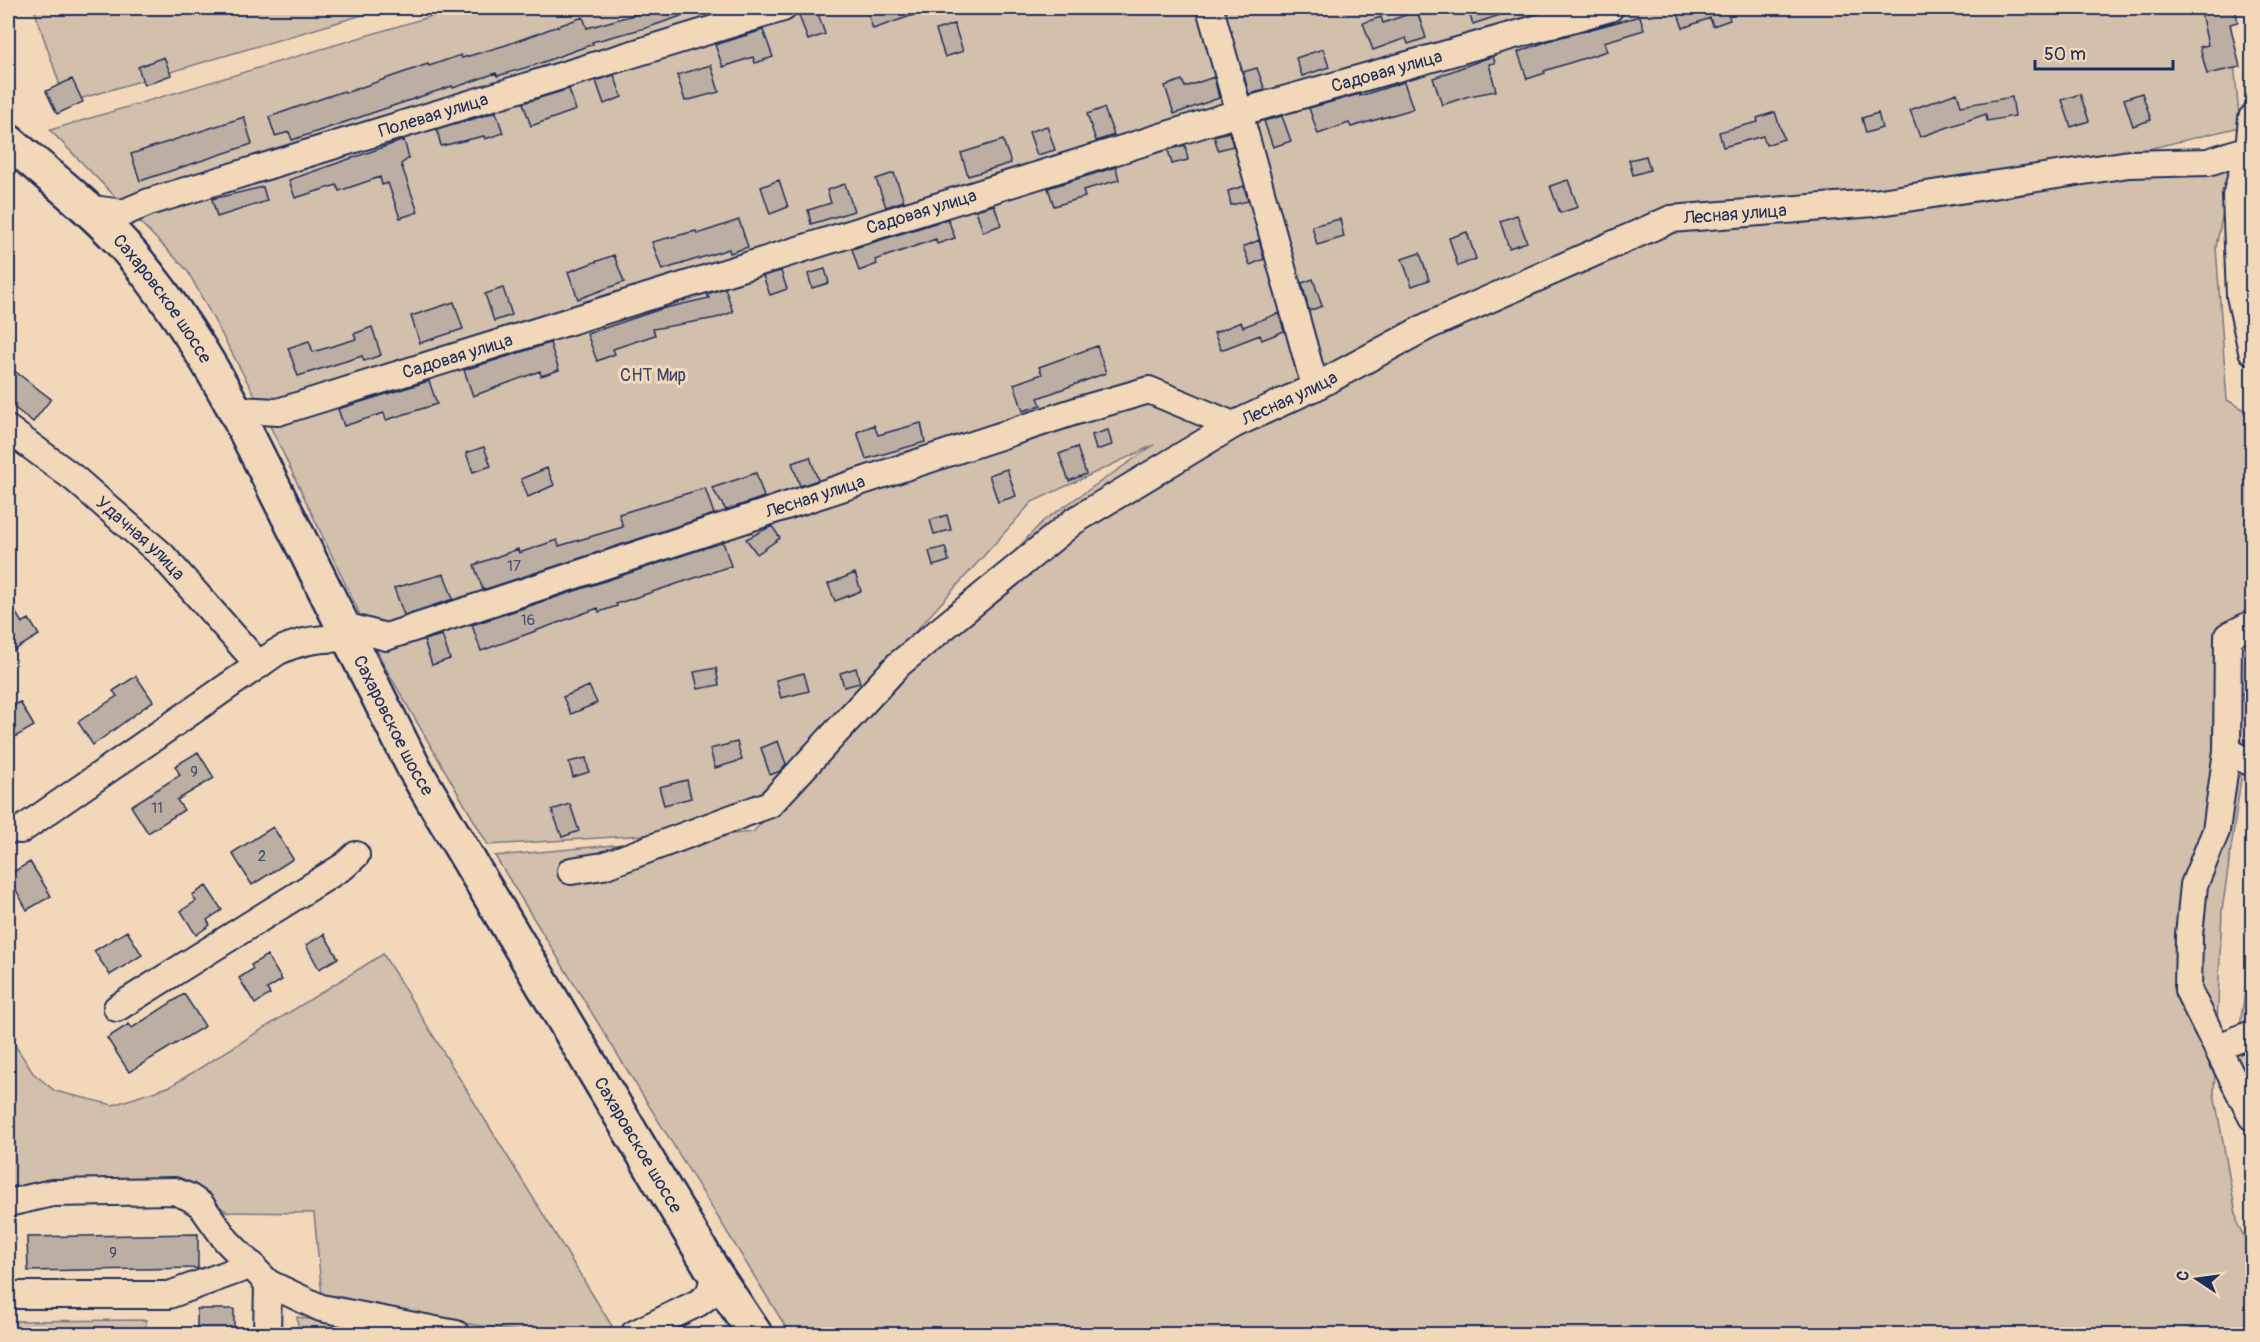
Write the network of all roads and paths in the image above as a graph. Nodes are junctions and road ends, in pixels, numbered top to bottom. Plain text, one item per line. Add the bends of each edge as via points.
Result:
1 (783, 8) edge
2 (1210, 8) edge
3 (1610, 8) edge
4 (1241, 112) junction
5 (2253, 118) edge
6 (8, 141) edge
7 (2249, 149) junction
8 (85, 208) junction
9 (2253, 351) edge
10 (1315, 387) junction
11 (235, 410) junction
12 (1233, 425) junction
13 (8, 429) edge
14 (2253, 624) edge
15 (348, 633) junction
16 (259, 665) junction
17 (2227, 751) junction
18 (2253, 763) edge
19 (8, 829) edge
20 (356, 855) dead end
21 (571, 871) dead end
22 (117, 1008) dead end
23 (2253, 1034) edge
24 (2218, 1047) junction
25 (2253, 1117) edge
26 (8, 1203) edge
27 (260, 1274) junction
28 (715, 1274) junction
29 (16, 1295) dead end
30 (267, 1335) edge
31 (456, 1335) edge
32 (634, 1335) edge
33 (755, 1335) edge

1 - 8 street, Полевая улица via 123,213
2 - 4 street
3 - 4 street, Садовая улица
4 - 10 street
4 - 11 street, Садовая улица via 278,412
5 - 7 street
6 - 8 main road, Сахаровское шоссе
7 - 9 street via 2236,196 2240,296
7 - 10 street, Лесная улица via 2208,162 2129,164 1874,203 1671,219 1428,326
8 - 11 main road, Сахаровское шоссе via 121,242 168,302
10 - 12 street, Лесная улица
11 - 15 main road, Сахаровское шоссе
12 - 15 street, Лесная улица via 1149,390 386,637
12 - 21 street via 1074,521 899,664 770,804 603,866
13 - 16 street, Удачная улица via 75,479 162,555
14 - 17 street via 2228,636
15 - 16 street via 287,646
15 - 28 main road, Сахаровское шоссе via 415,770
16 - 19 street via 21,830
17 - 18 street
17 - 24 street via 2216,831 2194,885 2189,935 2188,990
20 - 22 street
23 - 24 street
24 - 25 street
26 - 27 street via 52,1193 174,1191 201,1205 226,1240
27 - 29 street via 169,1295
27 - 30 street
27 - 31 street via 321,1308
28 - 32 street via 709,1295
28 - 33 main road, Сахаровское шоссе

